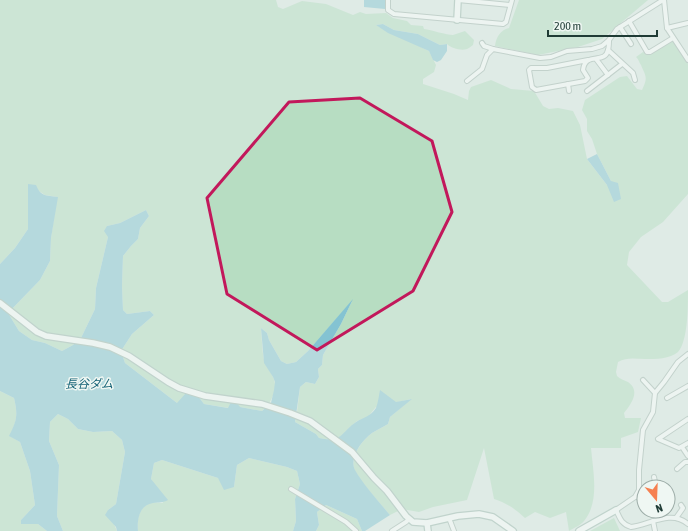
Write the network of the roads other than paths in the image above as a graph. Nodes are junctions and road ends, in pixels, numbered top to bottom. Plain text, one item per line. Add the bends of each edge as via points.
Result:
1 (388, 0) edge
2 (458, 0) edge
3 (663, 0) edge
4 (511, 2) edge
5 (456, 20) junction
6 (630, 21) junction
7 (688, 23) edge
8 (620, 27) junction
9 (667, 28) junction
10 (673, 38) junction
11 (609, 40) junction
12 (482, 43) dead end
13 (631, 44) dead end
14 (493, 49) junction
15 (608, 50) junction
16 (686, 53) edge
17 (596, 59) junction
18 (588, 60) junction
19 (688, 60) edge
20 (622, 64) junction
21 (608, 75) junction
22 (635, 80) dead end
23 (466, 81) dead end
24 (568, 84) junction
25 (570, 91) dead end
26 (587, 91) dead end
27 (0, 303) edge
28 (688, 354) edge
29 (643, 380) dead end
30 (688, 386) edge
31 (655, 393) junction
32 (667, 398) dead end
33 (688, 419) edge
34 (688, 443) edge
35 (682, 447) junction
36 (688, 456) edge
37 (688, 462) edge
38 (677, 469) dead end
39 (639, 479) edge
40 (292, 489) dead end
41 (636, 496) edge
42 (681, 505) dead end
43 (616, 510) junction
44 (449, 518) junction
45 (676, 518) joint
46 (409, 519) junction
47 (661, 519) edge
48 (653, 521) junction
49 (427, 523) junction
50 (688, 524) edge
51 (356, 531) edge
52 (392, 531) edge
53 (428, 531) edge
54 (454, 531) edge
55 (513, 531) edge
56 (579, 531) edge
57 (655, 531) edge

1 - 5 street via 388,10 394,14
2 - 4 street
2 - 5 street
3 - 6 street
3 - 9 street
4 - 5 street via 506,22 503,24
6 - 8 street
6 - 10 street via 647,52
7 - 9 street
8 - 11 street
8 - 13 street
9 - 10 street
10 - 16 street
11 - 14 street via 592,50 567,51 540,58
11 - 15 street
12 - 14 street
14 - 23 street via 486,55 482,69
15 - 17 street via 604,56
15 - 20 street
16 - 19 street
17 - 18 street
17 - 21 street
18 - 24 street via 583,67 587,79
18 - 24 street via 529,70 532,87 536,90
20 - 21 street
20 - 22 street via 633,73
21 - 26 street
24 - 25 street
27 - 46 street via 28,326 46,336 110,347 130,356 168,382 192,393 262,404 310,421 352,452
28 - 31 street via 678,362
29 - 31 street
30 - 32 street
31 - 39 street via 653,412 643,430
33 - 35 street via 658,439 672,446
34 - 35 street
35 - 36 street
37 - 38 street
40 - 51 street via 350,524
41 - 43 street
42 - 45 street via 683,508
43 - 48 street via 622,522 631,527
43 - 56 street
44 - 49 street
44 - 54 street
44 - 55 street via 473,514 488,515
45 - 50 street
46 - 49 street
46 - 52 street
47 - 48 street
48 - 57 street
49 - 53 street

